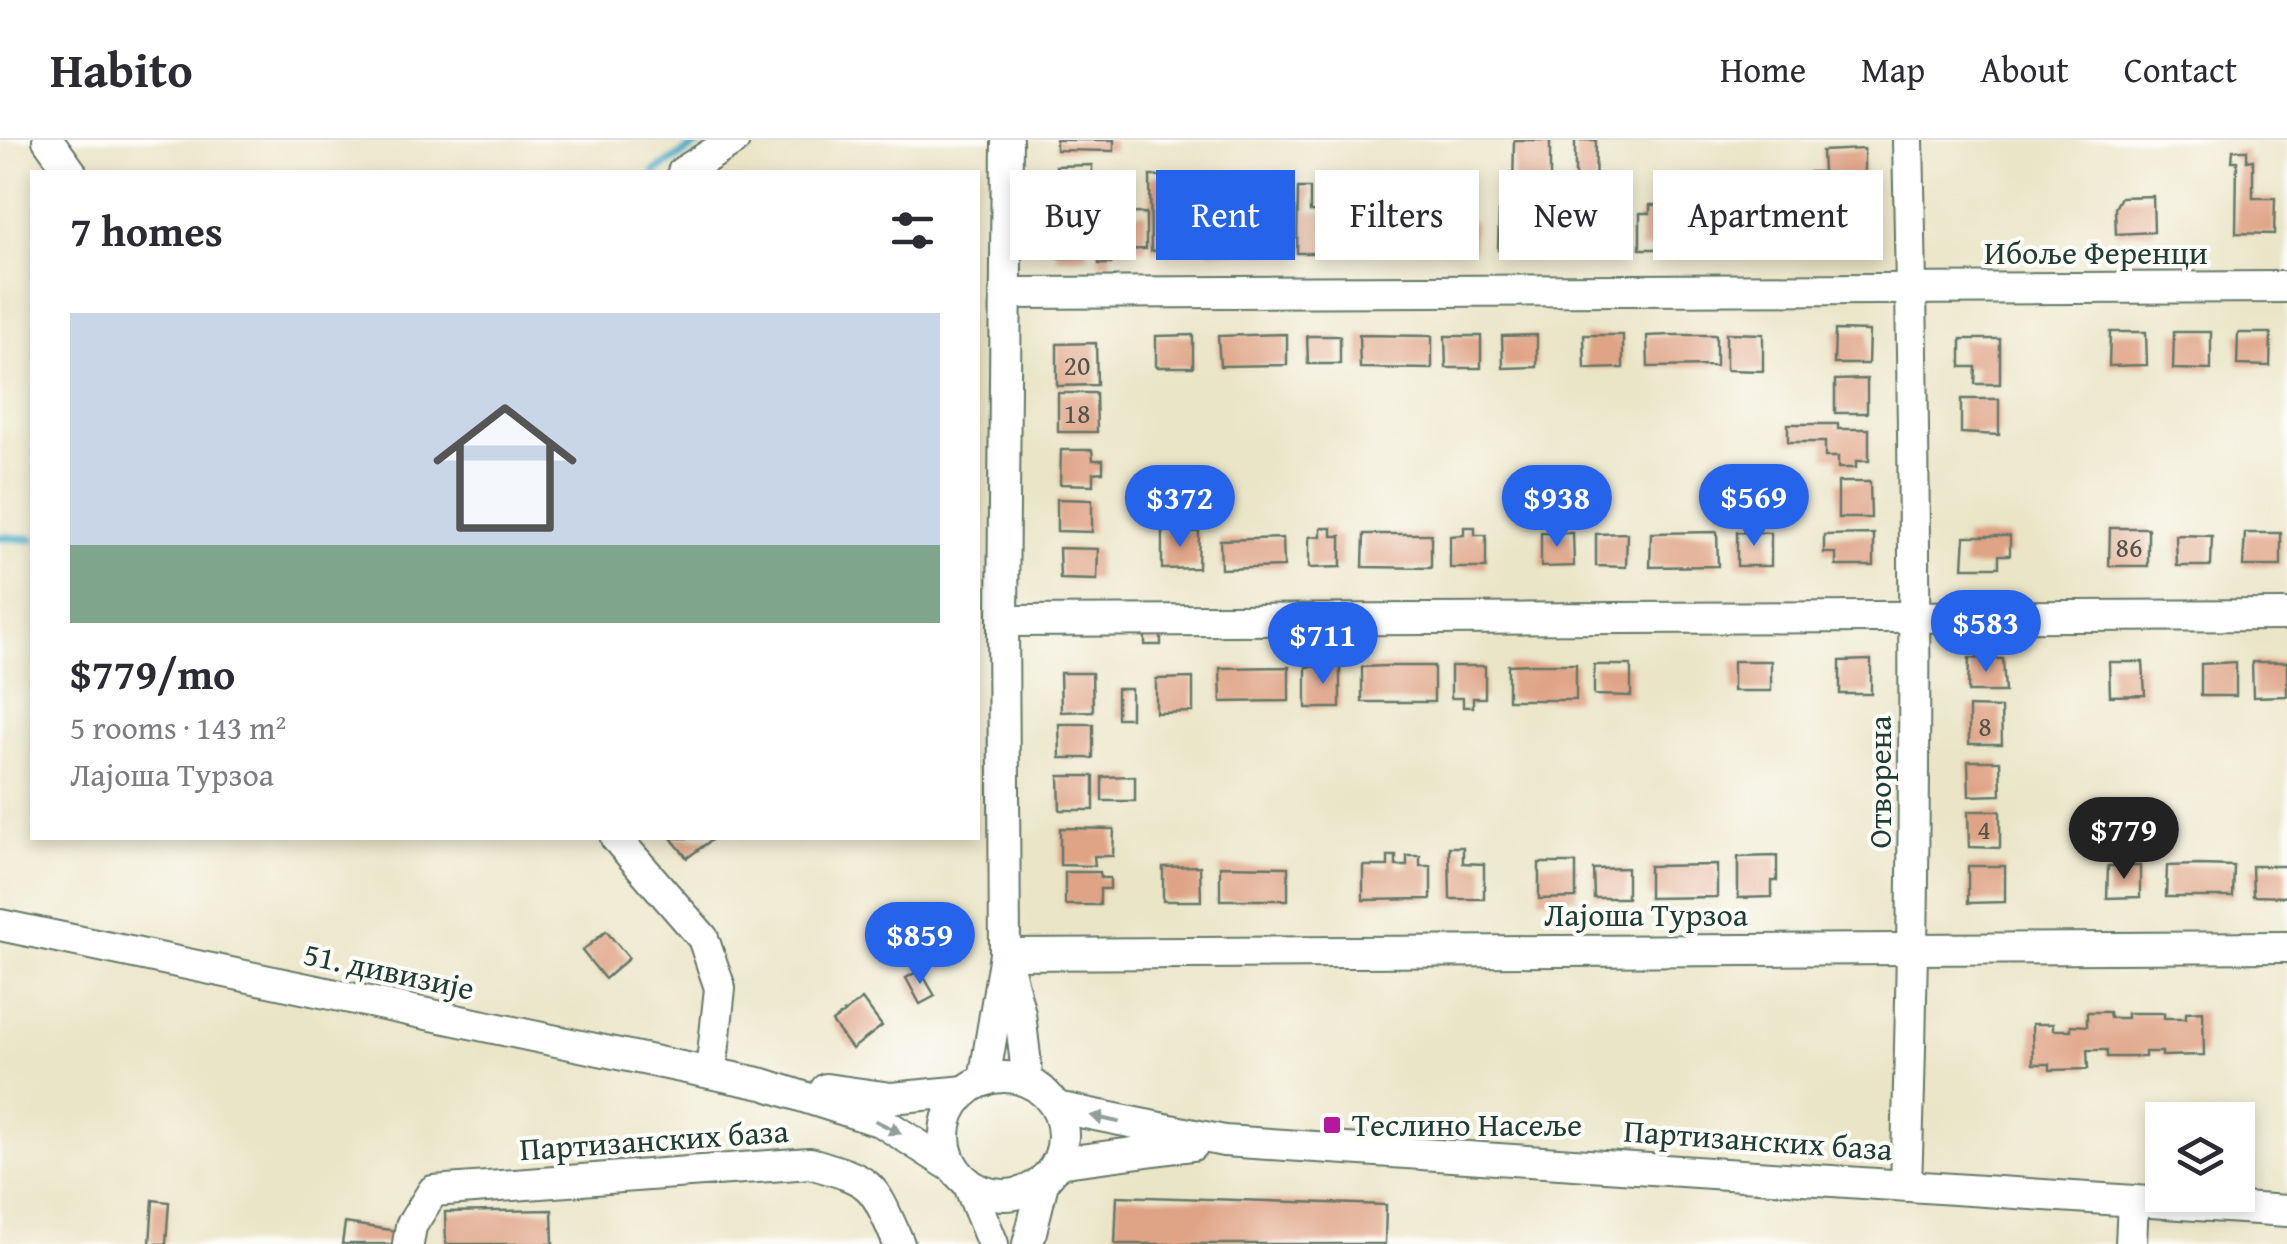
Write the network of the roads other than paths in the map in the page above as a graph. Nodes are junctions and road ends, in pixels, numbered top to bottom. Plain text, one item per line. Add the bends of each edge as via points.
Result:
1 (48, 140) edge
2 (734, 140) edge
3 (1007, 140) edge
4 (1908, 140) edge
5 (69, 170) edge
6 (686, 170) edge
7 (2287, 287) edge
8 (1911, 288) junction
9 (1005, 292) junction
10 (2287, 615) edge
11 (1915, 616) junction
12 (1003, 620) junction
13 (618, 840) edge
14 (0, 924) edge
15 (2287, 947) edge
16 (1914, 948) junction
17 (1005, 954) junction
18 (711, 1073) junction
19 (1028, 1082) junction
20 (763, 1084) junction
21 (975, 1086) junction
22 (1056, 1107) junction
23 (1224, 1141) junction
24 (1050, 1171) junction
25 (961, 1175) junction
26 (1906, 1184) junction
27 (2134, 1202) junction
28 (2287, 1211) edge
29 (408, 1244) edge
30 (899, 1244) edge
31 (993, 1244) edge
32 (1028, 1244) edge
33 (2131, 1244) edge

1 - 5 street
2 - 6 street
3 - 9 street
4 - 8 street, Отворена
7 - 8 street, Ибоље Ференци
8 - 9 street, Ибоље Ференци
8 - 11 street, Отворена
9 - 12 street
10 - 11 street
11 - 12 street
11 - 16 street, Отворена
12 - 17 street
13 - 18 street via 704,938 720,988
14 - 18 street, 51. дивизије
15 - 16 street, Лајоша Турзоа
16 - 17 street, Лајоша Турзоа
16 - 26 street, Отворена
17 - 19 street
17 - 21 street
18 - 20 street, 51. дивизије
19 - 21 street via 1006,1077
19 - 22 street
20 - 21 street, 51. дивизије via 891,1098
20 -> 25 street, 51. дивизије via 882,1122
21 - 25 street via 952,1108 946,1127 946,1148
23 -> 22 street, Партизанских база
22 - 24 street via 1062,1129
23 - 24 street, Партизанских база
23 - 26 street, Партизанских база
24 - 25 street via 1026,1190 1006,1195 986,1193
24 - 32 street
25 - 31 street
26 - 27 street, Партизанских база
27 - 28 street, Партизанских база
27 - 33 street
29 - 30 street, Партизанских база via 433,1191 810,1163 874,1189

